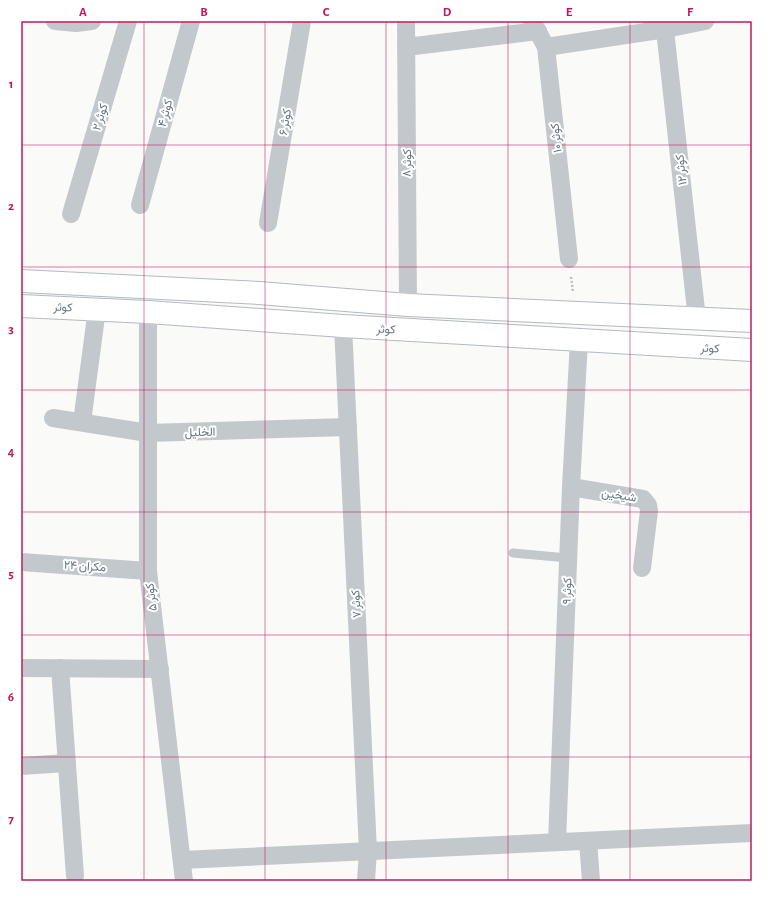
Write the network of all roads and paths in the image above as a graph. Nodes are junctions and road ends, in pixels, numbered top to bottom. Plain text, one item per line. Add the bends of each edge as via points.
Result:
1 (55, 21) edge
2 (92, 21) edge
3 (128, 21) edge
4 (191, 21) edge
5 (302, 21) edge
6 (406, 21) edge
7 (705, 21) edge
8 (665, 25) edge
9 (535, 26) edge
10 (406, 47) junction
11 (546, 47) junction
12 (140, 205) dead end
13 (71, 214) dead end
14 (268, 223) dead end
15 (569, 259) joint
16 (21, 281) edge
17 (408, 305) junction
18 (21, 306) edge
19 (97, 309) junction
20 (148, 312) junction
21 (575, 312) junction
22 (697, 319) junction
23 (752, 321) edge
24 (343, 326) junction
25 (579, 340) junction
26 (752, 350) edge
27 (53, 418) dead end
28 (82, 422) junction
29 (348, 427) junction
30 (148, 433) junction
31 (571, 487) junction
32 (514, 553) dead end
33 (568, 558) junction
34 (21, 562) edge
35 (642, 568) dead end
36 (148, 571) junction
37 (21, 668) edge
38 (60, 668) junction
39 (160, 669) junction
40 (67, 763) junction
41 (21, 766) edge
42 (752, 833) edge
43 (588, 840) junction
44 (557, 842) junction
45 (368, 850) junction
46 (182, 860) junction
47 (75, 876) dead end
48 (184, 881) edge
49 (366, 881) edge
50 (591, 881) edge

1 - 2 street
3 - 13 street, کوثر ۲
4 - 12 street, کوثر ۴
5 - 14 street, کوثر ۶
6 - 10 street, کوثر ۸
7 - 8 street
8 - 11 street
8 - 22 street, کوثر ۱۲
9 - 10 street
9 - 11 street, کوثر ۱۰
10 - 17 street, کوثر ۸
11 - 15 street, کوثر ۱۰
15 - 21 path
16 - 17 main road, کوثر via 259,293
17 - 21 main road, کوثر
18 - 19 main road, کوثر
19 - 20 main road, کوثر
19 - 28 street
20 - 24 main road, کوثر
20 - 30 street, کوثر ۵
21 - 22 main road, کوثر
22 - 23 main road, کوثر
24 - 25 main road, کوثر
24 - 29 street, کوثر ۷
25 - 26 main road, کوثر
25 - 31 street, کوثر ۹
27 - 28 street, الخلیل
28 - 30 street, الخلیل
29 - 30 street, الخلیل
29 - 45 street, کوثر ۷
30 - 36 street, کوثر ۵
31 - 33 street, کوثر ۹
31 - 35 street, شیخین via 643,499 648,504
32 - 33 lane
33 - 44 street, کوثر ۹
34 - 36 street, مکران ۲۴
36 - 39 street, کوثر ۵
37 - 38 street
38 - 39 street
38 - 40 street
39 - 46 street, کوثر ۵
40 - 41 street
40 - 47 street
42 - 43 street
43 - 44 street
43 - 50 street
44 - 45 street
45 - 46 street
45 - 49 street, کوثر ۷
46 - 48 street, کوثر ۵

